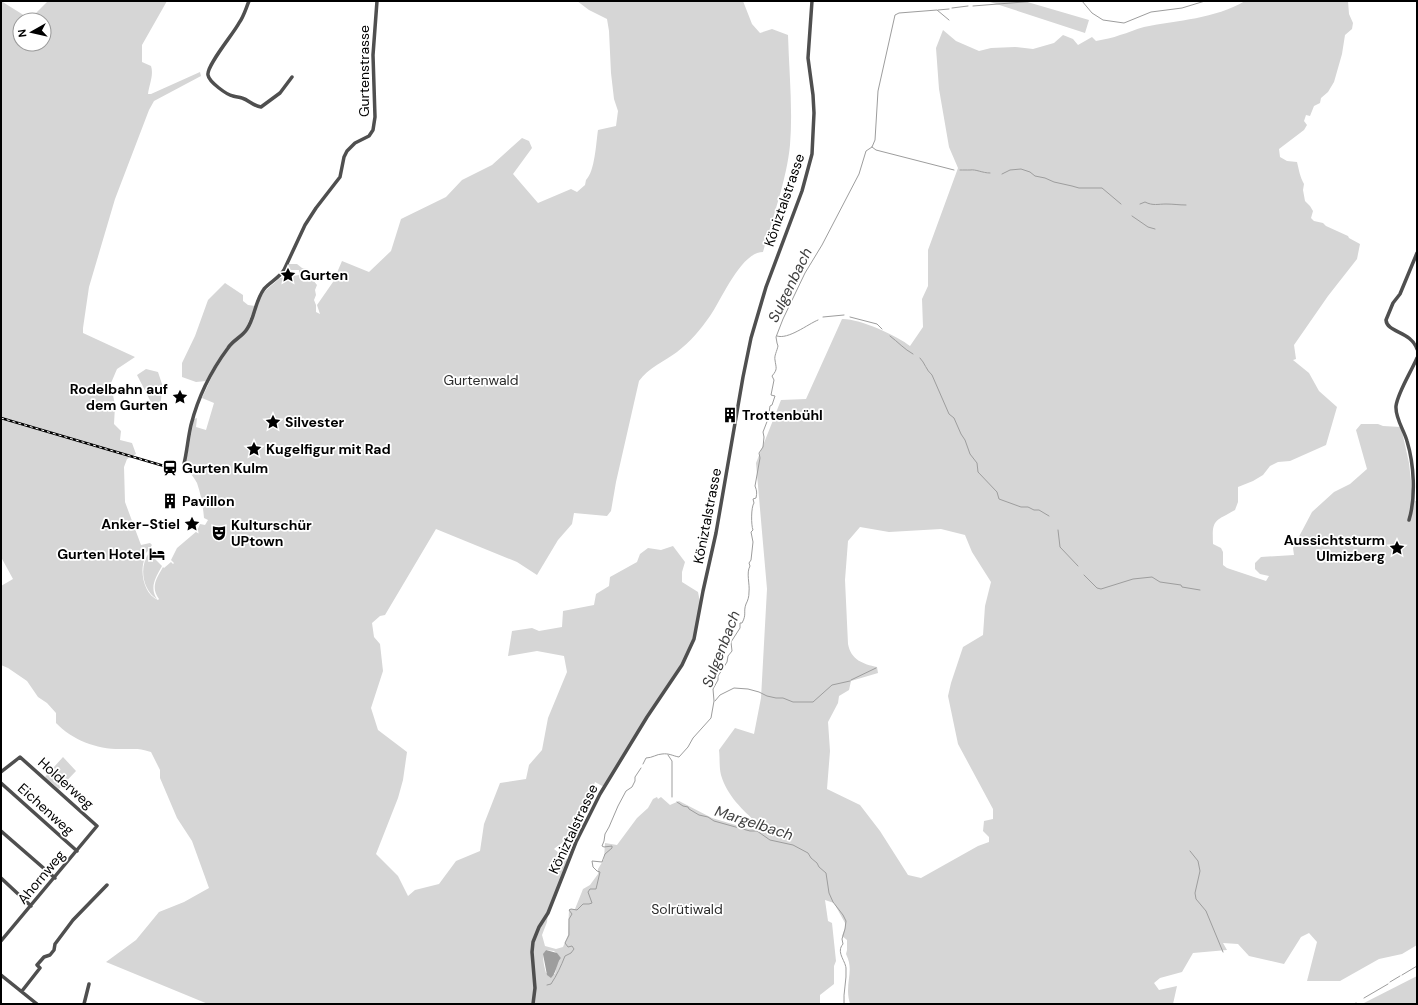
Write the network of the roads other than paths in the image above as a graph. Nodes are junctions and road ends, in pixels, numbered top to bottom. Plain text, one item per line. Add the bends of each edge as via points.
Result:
1 (249, 1) edge
2 (377, 1) edge
3 (812, 1) edge
4 (292, 77) dead end
5 (1417, 253) edge
6 (1417, 348) edge
7 (1417, 358) edge
8 (184, 464) dead end
9 (1409, 520) dead end
10 (1, 772) edge
11 (1, 783) edge
12 (97, 826) joint
13 (1, 831) edge
14 (77, 851) junction
15 (1, 878) edge
16 (55, 878) junction
17 (107, 885) dead end
18 (31, 906) junction
19 (2, 938) edge
20 (1, 975) edge
21 (89, 984) dead end
22 (22, 991) junction
23 (84, 1002) edge
24 (38, 1004) edge
25 (89, 1004) edge
26 (534, 1004) edge

1 - 4 street via 240,23 209,70 209,79 228,94 261,107 280,93
2 - 8 street, Gurtenstrasse via 373,44 373,130 369,136 356,142 347,151 340,177 305,225 281,275 264,290 248,328 232,342 212,372 191,425
3 - 26 street, Köniztalstrasse via 808,58 814,113 812,154 802,191 766,287 751,338 694,639 682,665 600,794 576,842 548,913 533,942
5 - 6 street via 1386,320 1389,327 1410,338
7 - 9 street via 1396,408 1410,455 1413,487
10 - 12 street, Holderweg via 20,757
11 - 14 street, Eichenweg
12 - 14 street, Ahornweg
13 - 16 street
14 - 16 street, Ahornweg
15 - 18 street
16 - 18 street, Ahornweg
17 - 22 street via 74,920 55,944 50,955 44,957 37,965 40,968
18 - 19 street, Ahornweg
20 - 22 street
21 - 23 street
22 - 24 street
23 - 25 street

